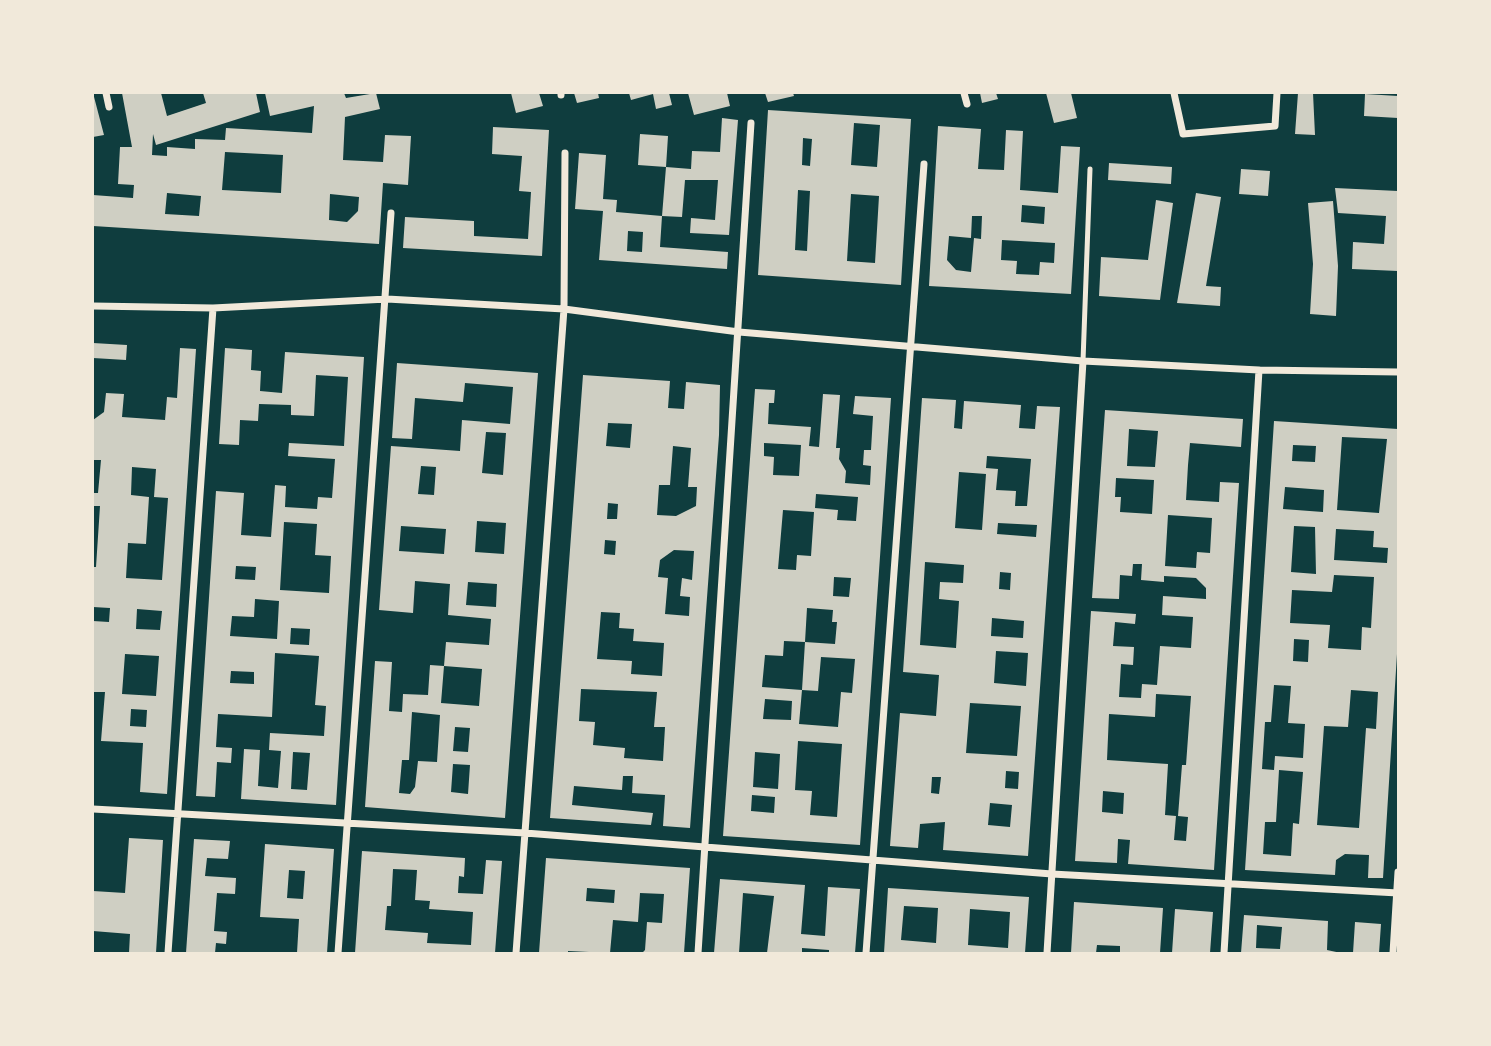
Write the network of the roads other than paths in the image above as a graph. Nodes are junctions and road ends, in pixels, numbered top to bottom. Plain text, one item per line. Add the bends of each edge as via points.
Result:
1 (106, 93) edge
2 (964, 93) edge
3 (1174, 93) edge
4 (1277, 93) edge
5 (967, 104) dead end
6 (109, 107) dead end
7 (751, 123) dead end
8 (565, 153) dead end
9 (924, 164) dead end
10 (1090, 169) dead end
11 (391, 213) dead end
12 (387, 299) junction
13 (93, 306) edge
14 (213, 308) junction
15 (564, 309) junction
16 (739, 332) junction
17 (908, 348) junction
18 (1083, 361) junction
19 (1259, 370) junction
20 (1398, 372) edge
21 (93, 809) edge
22 (177, 813) junction
23 (346, 825) junction
24 (525, 833) junction
25 (704, 849) junction
26 (870, 861) junction
27 (1398, 872) edge
28 (1052, 874) junction
29 (1228, 883) junction
30 (1398, 893) edge
31 (168, 953) edge
32 (338, 953) edge
33 (516, 953) edge
34 (698, 953) edge
35 (866, 953) edge
36 (1047, 953) edge
37 (1224, 953) edge
38 (1393, 953) edge

1 - 6 street
2 - 5 street
3 - 4 street via 1183,134 1275,126
7 - 16 street
8 - 15 street
9 - 17 street
10 - 18 lane
11 - 12 street
12 - 14 street
12 - 15 street
12 - 23 street
13 - 14 street
14 - 22 street
15 - 16 street
15 - 24 street
16 - 17 street
16 - 25 street
17 - 18 street
17 - 26 street
18 - 19 street
18 - 28 street
19 - 20 street
19 - 29 street
21 - 22 street
22 - 23 street
22 - 31 street
23 - 24 street
23 - 32 street
24 - 25 street
24 - 33 street
25 - 26 street
25 - 34 street
26 - 28 street
26 - 35 street
27 - 30 street
28 - 29 street
28 - 36 street
29 - 30 street
29 - 37 street
30 - 38 street

